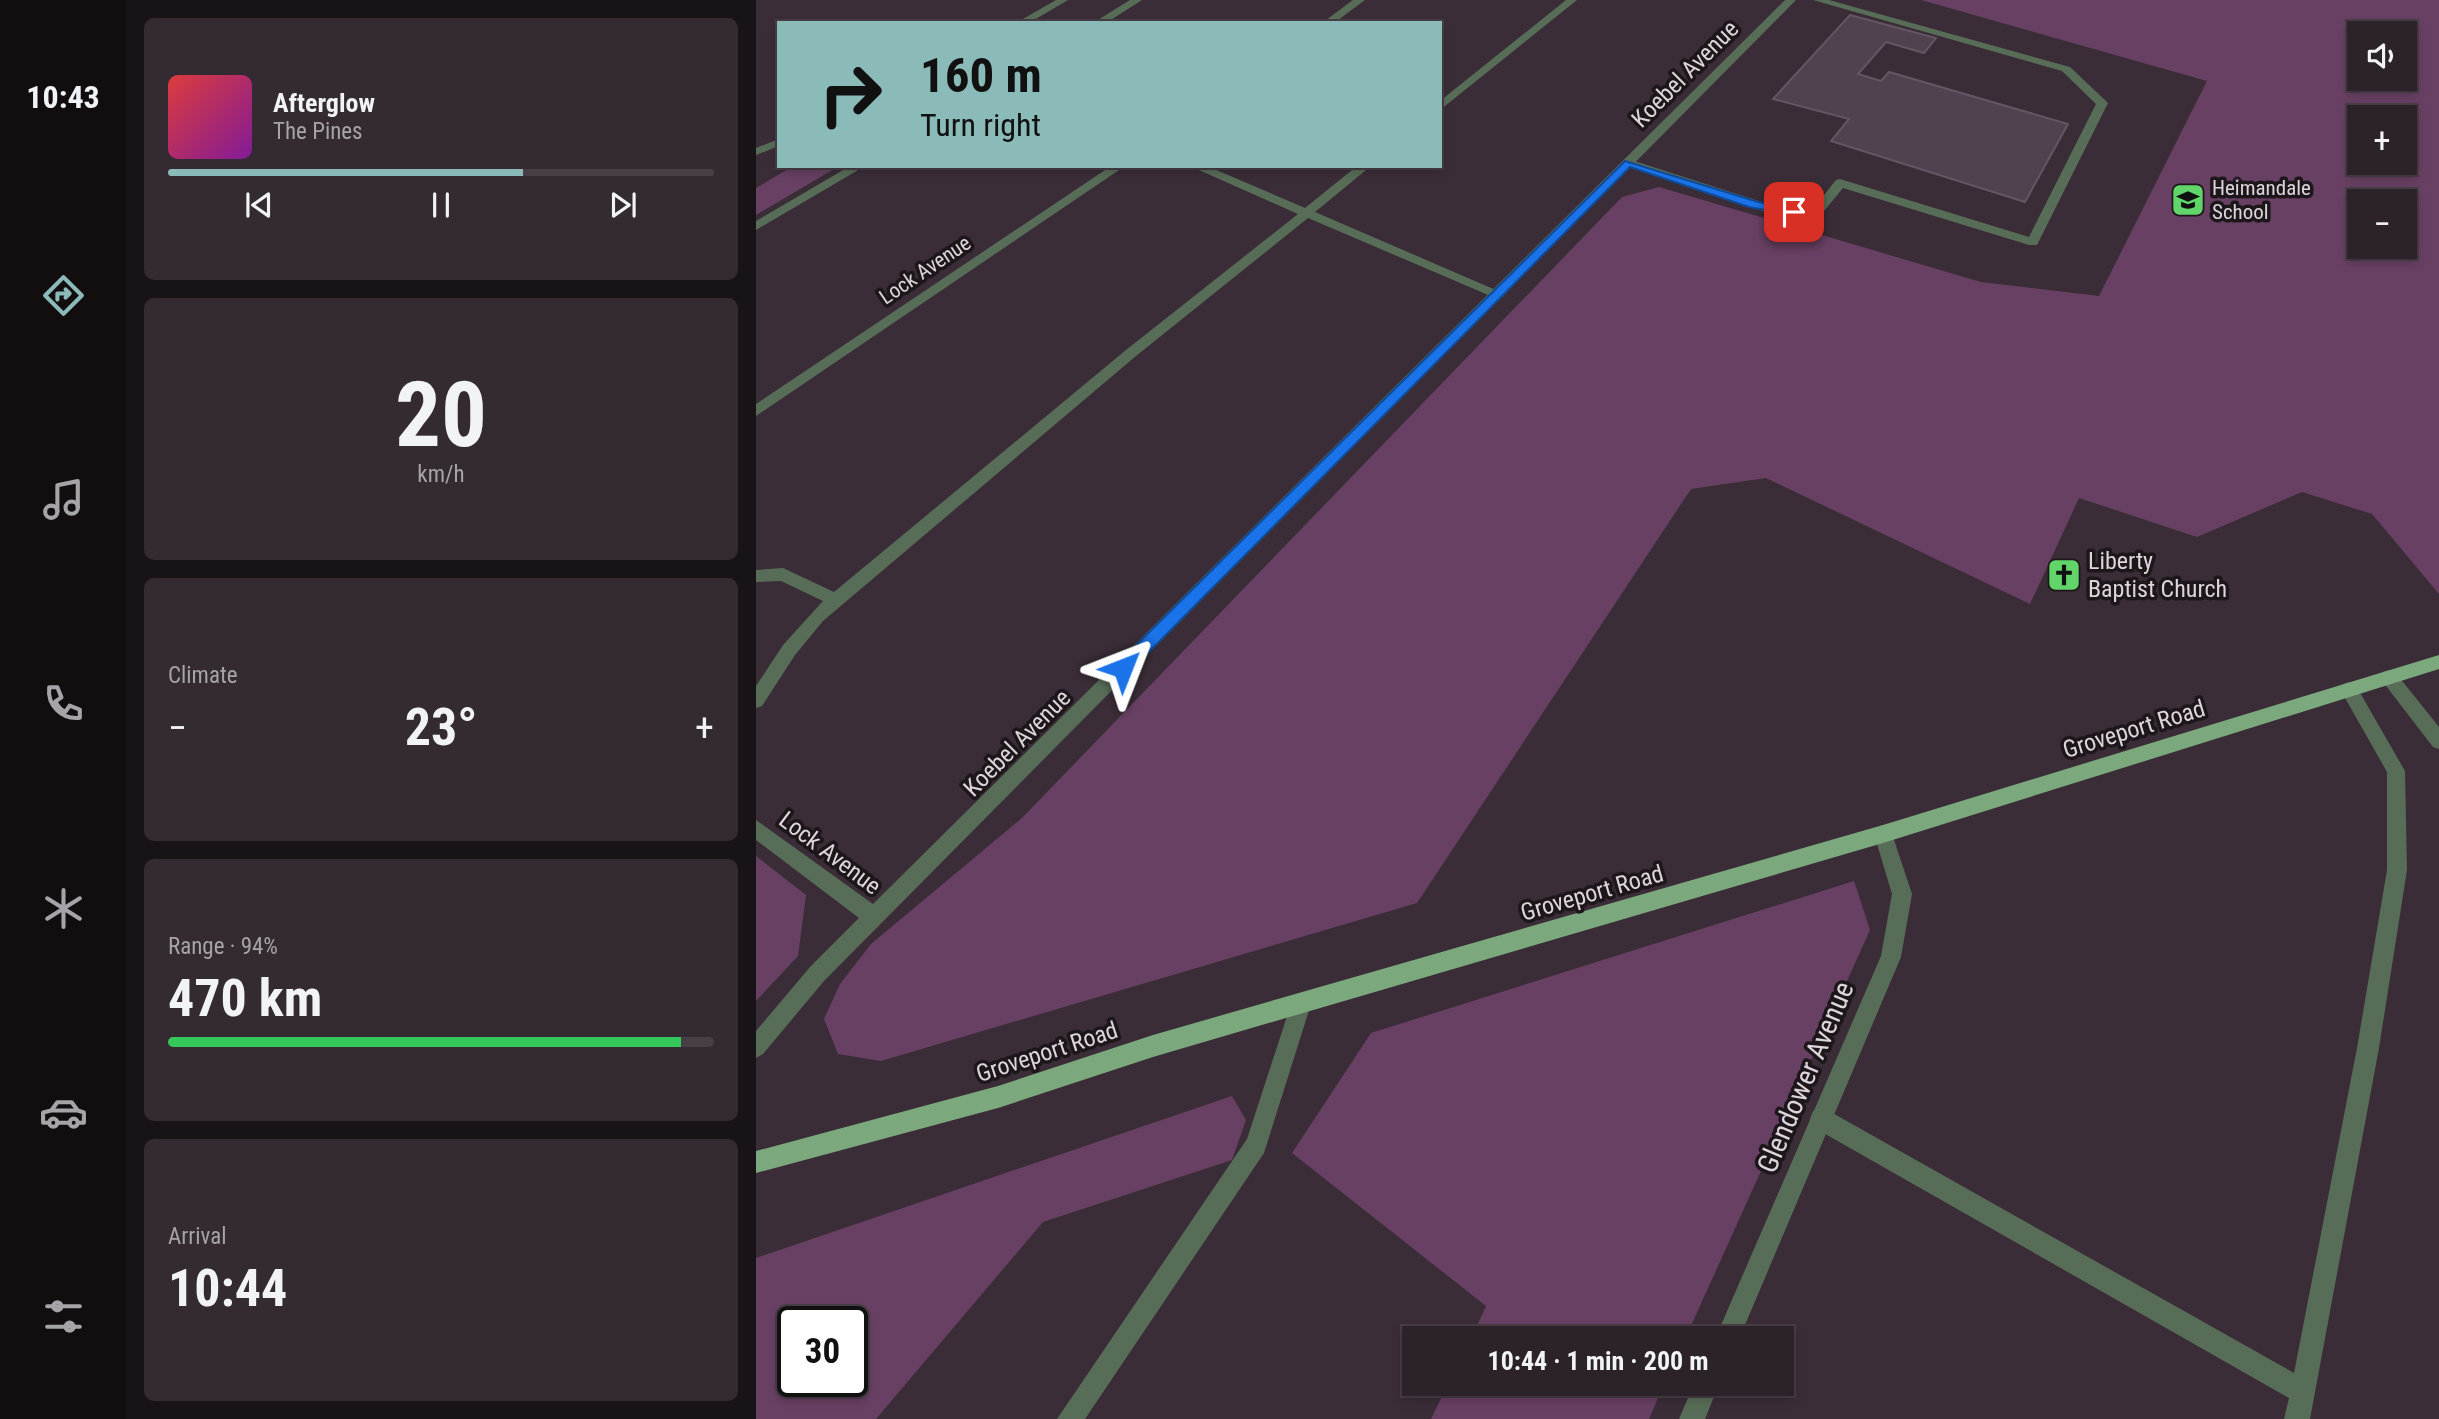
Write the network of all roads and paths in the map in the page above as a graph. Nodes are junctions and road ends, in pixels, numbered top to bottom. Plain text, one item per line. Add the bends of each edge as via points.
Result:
1 (1063, 0) edge
2 (1137, 0) edge
3 (1360, 0) edge
4 (1572, 0) edge
5 (1791, 0) edge
6 (1818, 0) edge
7 (1025, 21) edge
8 (1101, 21) edge
9 (1330, 21) edge
10 (1442, 105) edge
11 (777, 143) edge
12 (756, 152) edge
13 (1628, 163) junction
14 (856, 168) edge
15 (1115, 168) edge
16 (1201, 168) edge
17 (1364, 168) edge
18 (1306, 214) junction
19 (756, 226) edge
20 (1497, 294) junction
21 (756, 411) edge
22 (756, 576) edge
23 (835, 600) junction
24 (2439, 662) edge
25 (2389, 677) junction
26 (2349, 689) junction
27 (756, 701) edge
28 (2439, 741) edge
29 (756, 829) edge
30 (1883, 834) junction
31 (874, 917) junction
32 (1301, 1004) junction
33 (756, 1047) edge
34 (1821, 1119) junction
35 (756, 1162) edge
36 (1733, 1326) edge
37 (2303, 1392) junction
38 (1702, 1396) edge
39 (1072, 1418) edge
40 (1692, 1419) edge
41 (2297, 1419) edge

1 - 7 street
2 - 8 street
3 - 9 street
4 - 10 street
5 - 13 street, Koebel Avenue
6 - 13 street via 2066,69 2102,103 2033,242 1840,183 1816,213 1773,210
11 - 12 street
13 - 20 street, Koebel Avenue
14 - 19 street
15 - 21 street, Lock Avenue
16 - 18 street
17 - 18 street
18 - 20 street
18 - 23 street
20 - 31 street, Koebel Avenue
22 - 23 street via 783,574
23 - 27 street via 789,650
24 - 25 main road, Groveport Road
25 - 26 main road, Groveport Road
25 - 28 street
26 - 30 main road, Groveport Road
26 - 37 street via 2396,771 2398,870
29 - 31 street, Lock Avenue
30 - 32 main road, Groveport Road
30 - 34 street, Glendower Avenue via 1902,894 1899,926 1891,957
31 - 33 street, Koebel Avenue via 817,974
32 - 35 main road, Groveport Road via 998,1097
32 - 39 street via 1256,1145
34 - 36 street, Glendower Avenue
34 - 37 street
37 - 41 street
38 - 40 street

